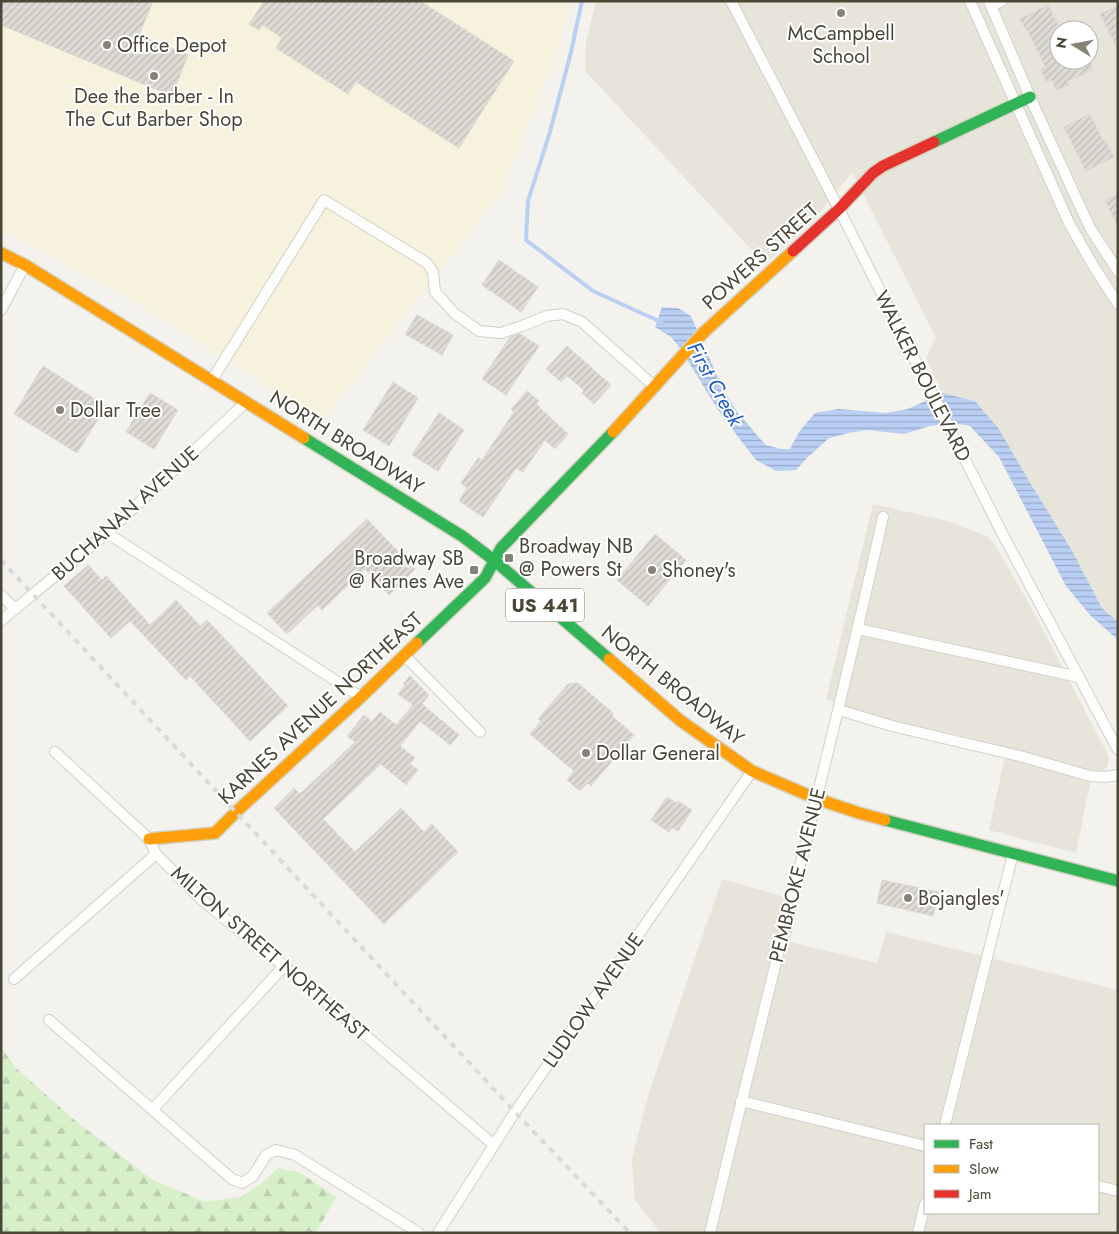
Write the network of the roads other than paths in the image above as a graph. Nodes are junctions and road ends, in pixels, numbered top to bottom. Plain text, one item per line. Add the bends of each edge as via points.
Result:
1 (731, 1) edge
2 (970, 1) edge
3 (1002, 1) edge
4 (990, 4) edge
5 (1030, 97) junction
6 (1015, 104) junction
7 (839, 209) junction
8 (1, 253) edge
9 (25, 265) junction
10 (1118, 271) edge
11 (1118, 304) edge
12 (1, 310) edge
13 (212, 380) junction
14 (654, 386) junction
15 (246, 402) junction
16 (883, 518) dead end
17 (107, 533) junction
18 (495, 561) junction
19 (1, 595) edge
20 (15, 609) junction
21 (1, 621) edge
22 (858, 629) junction
23 (405, 656) junction
24 (1078, 677) junction
25 (361, 697) junction
26 (839, 710) junction
27 (480, 732) dead end
28 (1118, 750) edge
29 (55, 752) dead end
30 (752, 771) junction
31 (1118, 775) edge
32 (817, 799) junction
33 (148, 839) junction
34 (156, 854) junction
35 (1013, 854) junction
36 (1118, 880) edge
37 (284, 966) junction
38 (14, 980) dead end
39 (49, 1020) dead end
40 (740, 1101) junction
41 (152, 1109) junction
42 (945, 1124) edge
43 (494, 1145) junction
44 (924, 1146) edge
45 (1099, 1186) edge
46 (1118, 1191) edge
47 (924, 1208) edge
48 (419, 1233) edge
49 (438, 1233) edge
50 (710, 1233) edge
51 (918, 1233) edge

1 - 7 street, WALKER BOULEVARD
2 - 6 street
3 - 4 street
4 - 5 street
5 - 6 main road, POWERS STREET
5 - 10 street via 1090,228
6 - 7 main road, POWERS STREET via 883,166
6 - 11 street via 1069,223
7 - 14 main road, POWERS STREET via 703,333
7 - 24 street, WALKER BOULEVARD
8 - 9 main road, NORTH BROADWAY / US 441
9 - 12 street
9 - 13 main road, NORTH BROADWAY / US 441
13 - 14 street via 324,200 427,262 433,272 436,292 454,313 479,331 501,333 547,316 563,314 582,322
13 - 15 main road, NORTH BROADWAY / US 441
14 - 18 main road, POWERS STREET via 501,548
15 - 17 street, BUCHANAN AVENUE
15 - 18 main road, NORTH BROADWAY / US 441 via 462,536
16 - 22 street, PEMBROKE AVENUE
17 - 20 street, BUCHANAN AVENUE
17 - 25 street
18 - 23 main road, KARNES AVENUE NORTHEAST via 485,578
18 - 30 main road, NORTH BROADWAY / US 441 via 681,720
19 - 20 street
20 - 21 street, BUCHANAN AVENUE
22 - 24 street
22 - 26 street, PEMBROKE AVENUE
23 - 25 main road, KARNES AVENUE NORTHEAST
23 - 27 street
24 - 28 street, WALKER BOULEVARD
25 - 33 main road, KARNES AVENUE NORTHEAST via 215,833
26 - 31 street via 1090,776
26 - 32 street, PEMBROKE AVENUE
29 - 33 street, MILTON STREET NORTHEAST
30 - 32 main road, NORTH BROADWAY / US 441
30 - 43 street, LUDLOW AVENUE
32 - 35 main road, NORTH BROADWAY / US 441
32 - 40 street, PEMBROKE AVENUE
33 - 34 street, MILTON STREET NORTHEAST
34 - 37 street, MILTON STREET NORTHEAST via 203,901
34 - 38 street
35 - 36 main road, NORTH BROADWAY / US 441
35 - 42 street
37 - 41 street
37 - 43 street, MILTON STREET NORTHEAST
39 - 41 street
40 - 44 street
40 - 50 street, PEMBROKE AVENUE
41 - 48 street via 232,1180 242,1183 253,1176 266,1155 276,1150 295,1155
43 - 49 street, LUDLOW AVENUE
45 - 46 street
47 - 51 street

